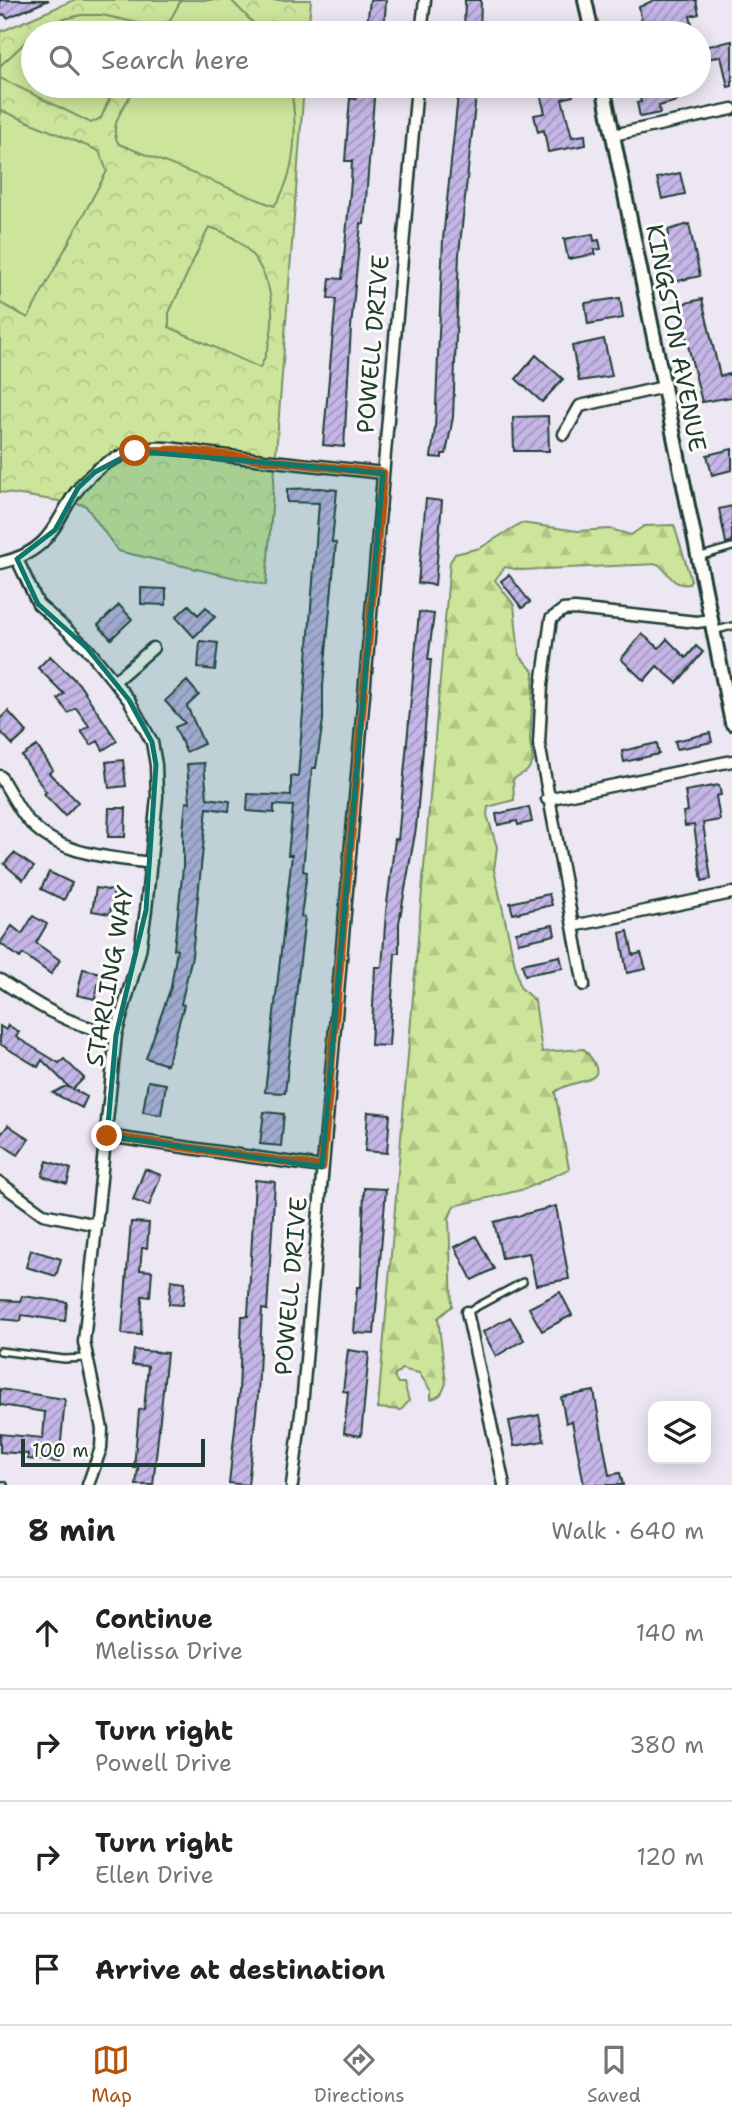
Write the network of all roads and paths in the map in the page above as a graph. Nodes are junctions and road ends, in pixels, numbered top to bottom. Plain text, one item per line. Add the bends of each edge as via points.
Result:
1 (425, 0) edge
2 (585, 0) edge
3 (422, 21) edge
4 (589, 21) edge
5 (416, 98) edge
6 (605, 98) edge
7 (732, 109) edge
8 (613, 135) junction
9 (664, 387) junction
10 (564, 434) dead end
11 (383, 473) junction
12 (732, 547) edge
13 (698, 557) junction
14 (17, 559) junction
15 (0, 563) edge
16 (712, 625) junction
17 (732, 626) edge
18 (153, 648) dead end
19 (116, 680) junction
20 (732, 723) edge
21 (732, 761) edge
22 (0, 776) edge
23 (547, 799) junction
24 (151, 863) junction
25 (732, 893) edge
26 (573, 926) junction
27 (0, 979) edge
28 (584, 985) dead end
29 (116, 1035) junction
30 (107, 1136) junction
31 (322, 1167) junction
32 (0, 1184) edge
33 (97, 1225) junction
34 (523, 1282) dead end
35 (467, 1312) joint
36 (0, 1351) edge
37 (86, 1358) junction
38 (88, 1485) edge
39 (292, 1485) edge
40 (504, 1485) edge

1 - 3 street
2 - 4 street
5 - 11 street, POWELL DRIVE
6 - 8 street, KINGSTON AVENUE
7 - 8 street
8 - 9 street, KINGSTON AVENUE
9 - 10 street via 580,406
9 - 13 street, KINGSTON AVENUE
11 - 14 street via 178,450 135,451 95,471 78,488 55,530
11 - 31 street, POWELL DRIVE
12 - 13 lane
13 - 16 street, KINGSTON AVENUE
14 - 15 street
14 - 19 street, STARLING WAY via 38,604
16 - 17 lane
16 - 20 street, KINGSTON AVENUE
16 - 23 street via 575,609 555,613 548,631 540,714
18 - 19 street
19 - 24 street, STARLING WAY via 140,719 154,754 157,797
21 - 23 street
22 - 24 street via 26,818 58,844
23 - 26 street
24 - 29 street, STARLING WAY via 140,951
25 - 26 street
26 - 28 street
27 - 29 street via 57,1017
29 - 30 street, STARLING WAY
30 - 31 street
30 - 33 street, STARLING WAY
31 - 39 street, POWELL DRIVE
32 - 33 street via 43,1213
33 - 37 street, STARLING WAY
34 - 35 lane
35 - 40 street
36 - 37 lane
37 - 38 street, STARLING WAY via 102,1429 101,1448

